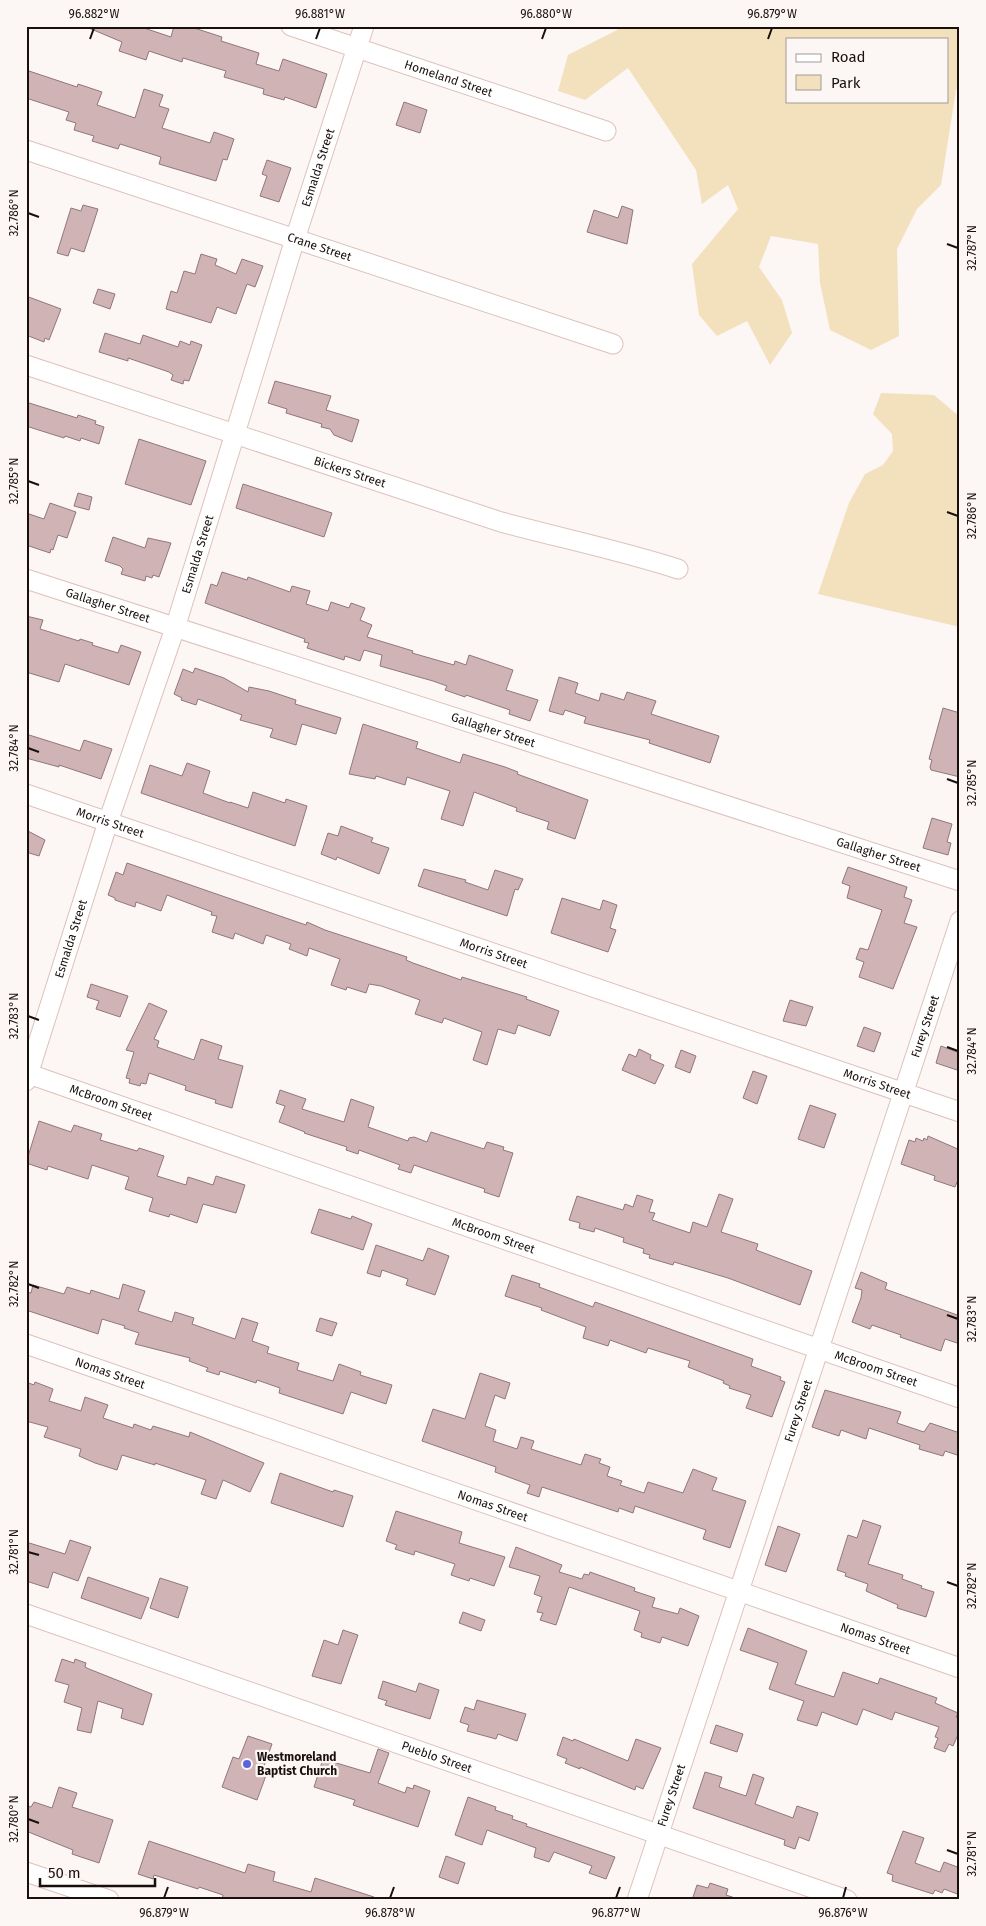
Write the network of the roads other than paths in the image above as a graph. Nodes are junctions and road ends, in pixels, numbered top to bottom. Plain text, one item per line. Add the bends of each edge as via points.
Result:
1 (290, 26) edge
2 (364, 26) edge
3 (357, 49) junction
4 (606, 131) dead end
5 (26, 150) edge
6 (295, 239) junction
7 (613, 344) dead end
8 (26, 365) edge
9 (235, 434) junction
10 (678, 568) dead end
11 (26, 579) edge
12 (175, 628) junction
13 (26, 794) edge
14 (108, 822) junction
15 (960, 881) edge
16 (960, 921) edge
17 (27, 1076) edge
18 (903, 1093) junction
19 (960, 1112) edge
20 (26, 1344) edge
21 (819, 1348) junction
22 (960, 1398) edge
23 (739, 1591) junction
24 (26, 1614) edge
25 (960, 1668) edge
26 (658, 1834) junction
27 (26, 1872) edge
28 (109, 1900) edge
29 (637, 1900) edge
30 (847, 1900) edge

1 - 3 street, Homeland Street
2 - 3 street, Esmalda Street
3 - 4 street, Homeland Street
3 - 6 street, Esmalda Street
5 - 6 street, Crane Street
6 - 7 street, Crane Street
6 - 9 street, Esmalda Street
8 - 9 street, Bickers Street
9 - 10 street, Bickers Street via 501,522
9 - 12 street, Esmalda Street
11 - 12 street, Gallagher Street
12 - 14 street, Esmalda Street
12 - 15 street, Gallagher Street
13 - 14 street, Morris Street
14 - 17 street, Esmalda Street
14 - 18 street, Morris Street
16 - 18 street, Furey Street
17 - 21 street, McBroom Street
18 - 19 street, Morris Street
18 - 21 street, Furey Street
20 - 23 street, Nomas Street
21 - 22 street, McBroom Street
21 - 23 street, Furey Street
23 - 25 street, Nomas Street
23 - 26 street, Furey Street
24 - 26 street, Pueblo Street
26 - 29 street, Furey Street
26 - 30 street, Pueblo Street
27 - 28 street

